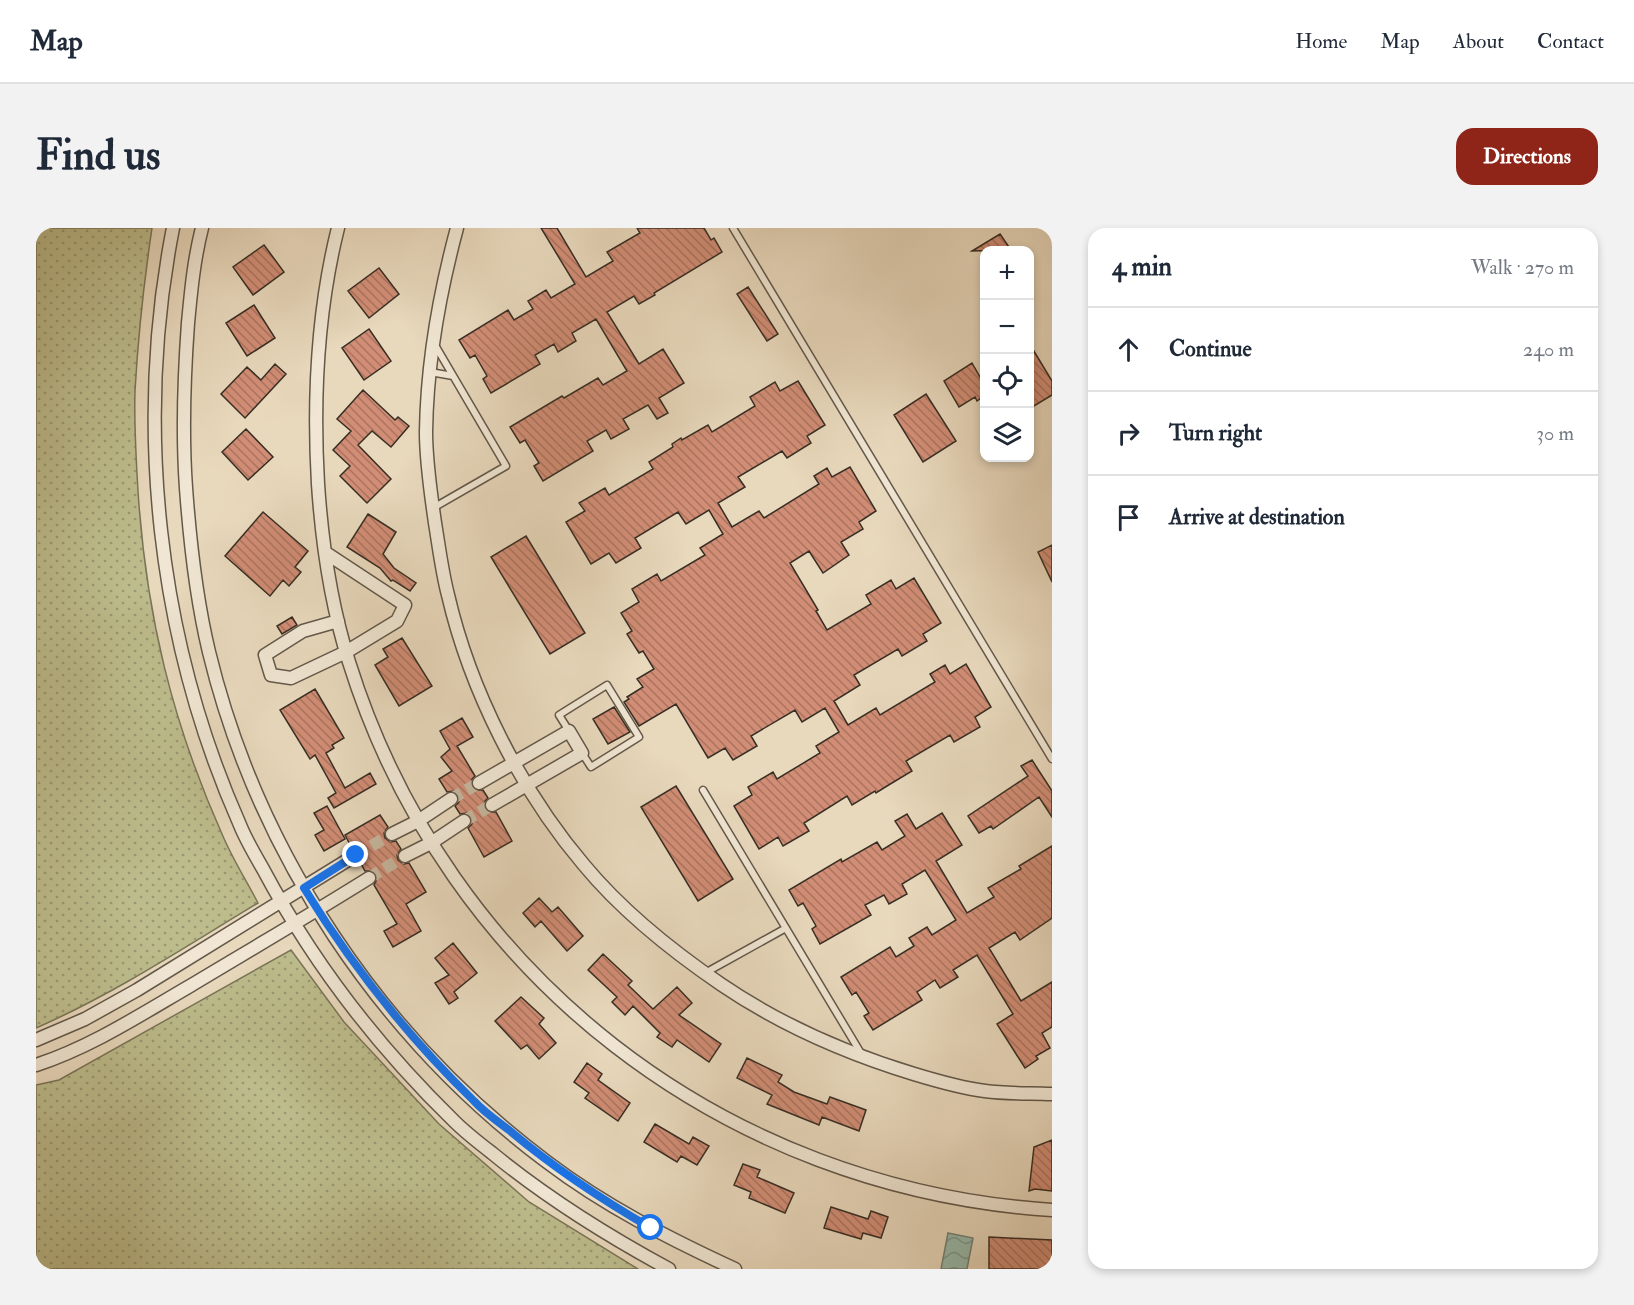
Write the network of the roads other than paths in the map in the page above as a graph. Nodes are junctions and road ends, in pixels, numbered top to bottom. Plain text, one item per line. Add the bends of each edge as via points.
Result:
1 (173, 228) edge
2 (202, 228) edge
3 (338, 228) edge
4 (457, 228) edge
5 (733, 228) edge
6 (433, 342) junction
7 (430, 372) junction
8 (453, 376) junction
9 (433, 508) junction
10 (326, 553) junction
11 (338, 621) junction
12 (346, 652) junction
13 (569, 731) junction
14 (582, 753) junction
15 (1052, 759) edge
16 (515, 763) junction
17 (479, 783) tunnel mouth
18 (528, 785) junction
19 (703, 790) dead end
20 (451, 799) tunnel mouth
21 (492, 805) tunnel mouth
22 (418, 821) junction
23 (464, 821) tunnel mouth
24 (392, 834) tunnel mouth
25 (431, 843) junction
26 (356, 855) tunnel mouth
27 (405, 856) tunnel mouth
28 (369, 878) tunnel mouth
29 (304, 888) junction
30 (280, 902) junction
31 (318, 910) junction
32 (294, 924) junction
33 (786, 928) junction
34 (705, 974) junction
35 (85, 1019) junction
36 (36, 1040) edge
37 (95, 1040) junction
38 (864, 1058) junction
39 (36, 1065) edge
40 (1052, 1095) edge
41 (1052, 1210) edge
42 (669, 1269) edge
43 (735, 1269) edge

1 - 30 street via 163,290 155,403 160,520 171,601 196,711 217,769 240,828
2 - 29 street via 191,293 183,404 188,518 198,596 220,692 243,759 266,816
3 - 10 street via 322,309 315,399
4 - 6 street
5 - 15 lane
6 - 7 street
6 - 8 lane
7 - 8 lane
7 - 9 street via 426,436
8 - 9 lane via 506,466
9 - 16 street via 448,597 473,674
10 - 11 street
10 - 12 street via 405,606 397,621
11 - 12 street
11 - 12 street via 303,631 265,655 270,675 291,678
12 - 22 street via 386,760
13 - 14 street
13 - 14 lane via 559,715 607,686 639,737 591,767
13 - 16 street
14 - 18 street
16 - 17 street
16 - 18 street
18 - 21 street
18 - 34 street via 568,845 603,887 645,927
19 - 33 lane
20 - 22 street
22 - 24 street
22 - 25 street
23 - 25 street
25 - 27 street
25 - 41 street via 479,912 564,1005 626,1056 684,1095 743,1127 833,1166 928,1193
26 - 29 street
28 - 31 street
29 - 30 street
29 - 31 street
30 - 32 street
30 - 35 street
31 - 32 street
31 - 43 street via 375,993 475,1103 548,1163 615,1207
32 - 37 street
32 - 42 street via 352,1010 456,1123 531,1185 600,1231
33 - 34 lane
33 - 38 lane
34 - 38 street via 770,1016
35 - 36 street
35 - 37 street
37 - 39 street
38 - 40 street via 985,1091

